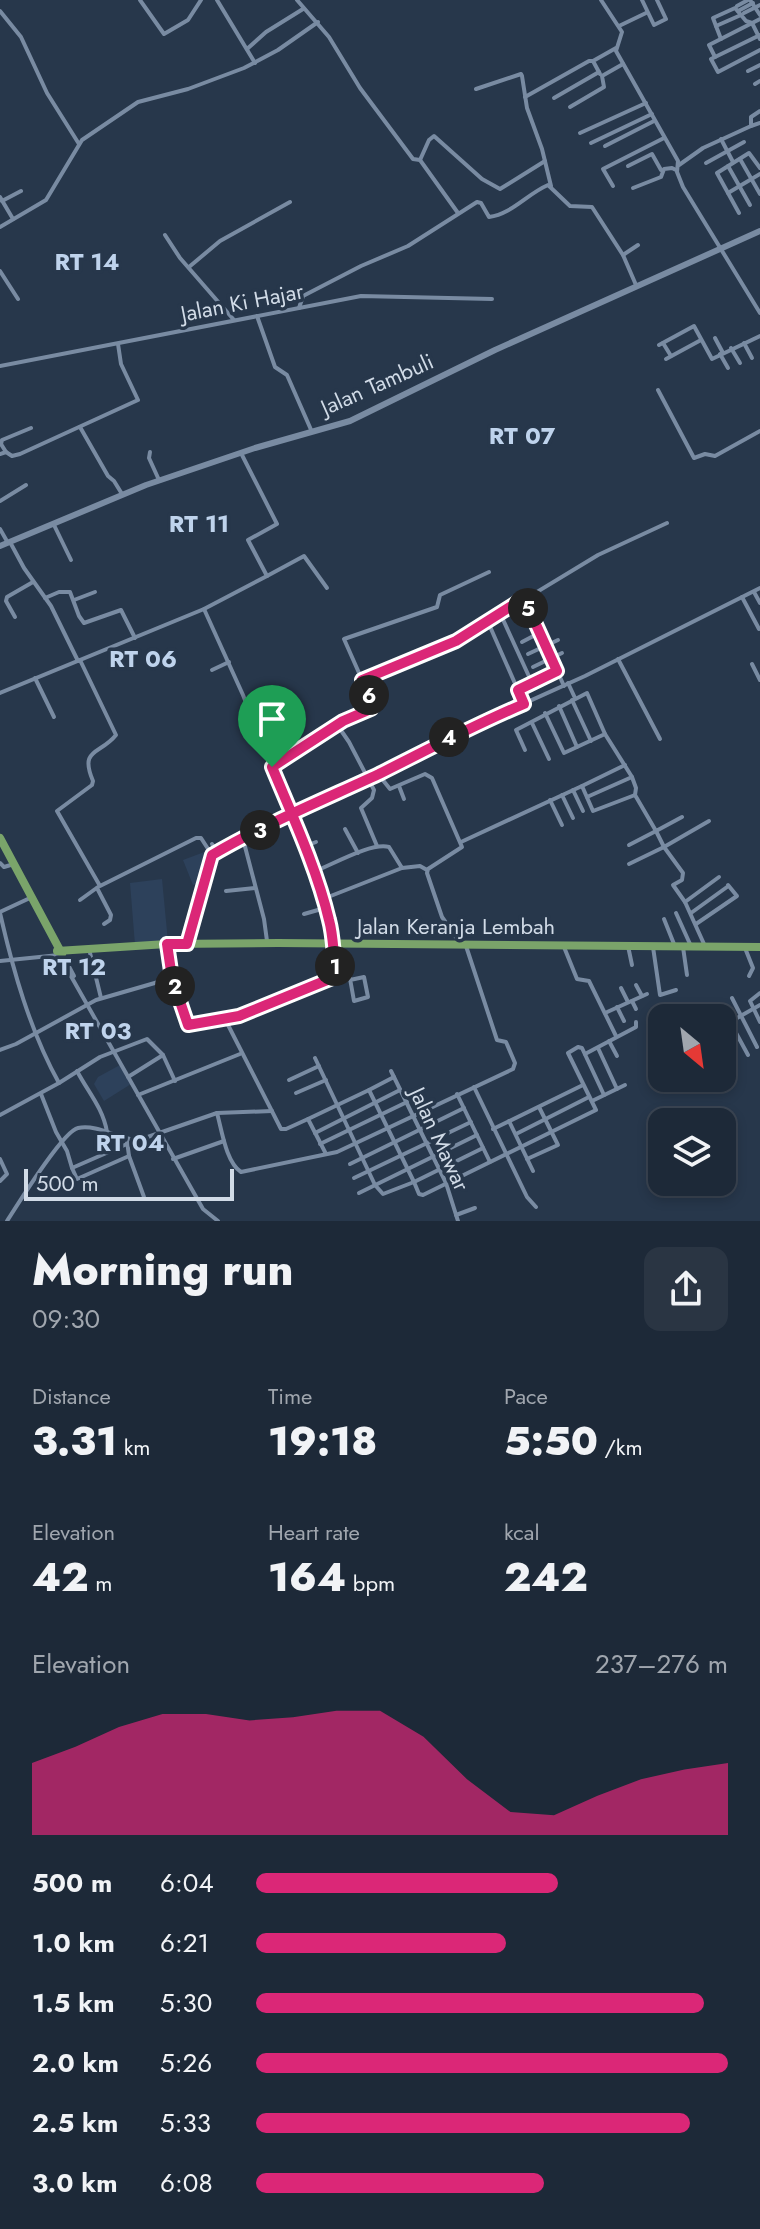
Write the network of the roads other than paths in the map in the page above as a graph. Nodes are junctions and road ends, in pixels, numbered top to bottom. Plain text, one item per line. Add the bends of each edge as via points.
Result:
1 (140, 0) edge
2 (201, 0) edge
3 (217, 0) edge
4 (297, 0) edge
5 (601, 0) edge
6 (642, 0) edge
7 (657, 0) edge
8 (750, 1) edge
9 (760, 5) edge
10 (304, 8) junction
11 (738, 10) junction
12 (0, 11) edge
13 (646, 13) junction
14 (760, 16) edge
15 (318, 22) junction
16 (752, 23) junction
17 (619, 26) junction
18 (716, 26) junction
19 (760, 37) edge
20 (706, 38) dead end
21 (721, 39) junction
22 (709, 45) junction
23 (616, 48) junction
24 (247, 49) junction
25 (760, 50) edge
26 (715, 57) junction
27 (593, 61) junction
28 (255, 63) junction
29 (623, 64) junction
30 (760, 65) edge
31 (748, 71) dead end
32 (600, 74) junction
33 (476, 89) dead end
34 (525, 97) junction
35 (554, 98) dead end
36 (646, 103) junction
37 (570, 107) dead end
38 (760, 111) edge
39 (652, 114) junction
40 (654, 121) junction
41 (760, 123) edge
42 (751, 126) junction
43 (580, 133) dead end
44 (664, 138) junction
45 (721, 139) junction
46 (744, 142) dead end
47 (591, 143) dead end
48 (79, 144) junction
49 (605, 146) dead end
50 (728, 151) junction
51 (740, 159) junction
52 (420, 160) junction
53 (545, 161) junction
54 (734, 162) junction
55 (706, 163) dead end
56 (679, 165) junction
57 (628, 166) dead end
58 (728, 166) junction
59 (661, 170) junction
60 (760, 171) edge
61 (677, 172) junction
62 (751, 179) junction
63 (551, 186) junction
64 (613, 186) dead end
65 (739, 186) junction
66 (633, 188) dead end
67 (21, 191) dead end
68 (728, 193) junction
69 (760, 194) edge
70 (1, 199) edge
71 (290, 202) dead end
72 (750, 205) dead end
73 (458, 213) junction
74 (739, 213) dead end
75 (13, 220) junction
76 (0, 227) edge
77 (760, 231) edge
78 (165, 235) dead end
79 (638, 245) dead end
80 (720, 249) junction
81 (623, 255) junction
82 (189, 267) junction
83 (0, 271) edge
84 (636, 285) junction
85 (18, 299) dead end
86 (492, 299) dead end
87 (299, 308) junction
88 (760, 313) edge
89 (257, 316) junction
90 (234, 320) junction
91 (760, 336) edge
92 (715, 338) dead end
93 (701, 340) junction
94 (118, 343) junction
95 (744, 343) junction
96 (731, 348) junction
97 (721, 354) junction
98 (752, 358) dead end
99 (740, 363) dead end
100 (0, 366) edge
101 (728, 368) dead end
102 (658, 390) dead end
103 (80, 427) junction
104 (31, 428) dead end
105 (760, 431) edge
106 (312, 432) junction
107 (150, 452) dead end
108 (3, 453) edge
109 (241, 453) junction
110 (159, 480) junction
111 (26, 485) dead end
112 (122, 494) junction
113 (0, 501) edge
114 (667, 523) dead end
115 (54, 525) junction
116 (0, 529) edge
117 (9, 542) junction
118 (0, 546) edge
119 (71, 560) dead end
120 (489, 572) dead end
121 (267, 576) junction
122 (33, 582) junction
123 (327, 588) dead end
124 (760, 588) edge
125 (95, 592) dead end
126 (754, 592) junction
127 (742, 597) junction
128 (45, 598) junction
129 (524, 598) junction
130 (74, 600) junction
131 (760, 603) edge
132 (204, 609) junction
133 (500, 613) junction
134 (15, 617) dead end
135 (488, 622) junction
136 (759, 629) edge
137 (539, 633) junction
138 (135, 638) junction
139 (558, 640) dead end
140 (522, 642) dead end
141 (545, 646) junction
142 (562, 653) dead end
143 (528, 654) dead end
144 (551, 659) junction
145 (618, 659) junction
146 (79, 660) junction
147 (229, 662) junction
148 (752, 664) dead end
149 (533, 667) dead end
150 (212, 670) dead end
151 (557, 671) junction
152 (35, 678) junction
153 (362, 680) junction
154 (760, 680) edge
155 (532, 683) junction
156 (566, 684) junction
157 (518, 690) junction
158 (0, 693) edge
159 (574, 699) junction
160 (524, 704) junction
161 (559, 706) junction
162 (545, 713) junction
163 (54, 717) dead end
164 (532, 723) junction
165 (338, 726) junction
166 (605, 734) junction
167 (660, 739) dead end
168 (591, 741) junction
169 (577, 747) junction
170 (525, 750) dead end
171 (549, 759) dead end
172 (625, 765) junction
173 (272, 767) junction
174 (378, 774) junction
175 (632, 777) junction
176 (367, 779) junction
177 (399, 786) junction
178 (582, 786) junction
179 (573, 790) junction
180 (562, 795) junction
181 (635, 795) junction
182 (587, 797) junction
183 (404, 799) dead end
184 (550, 800) junction
185 (583, 811) dead end
186 (291, 816) junction
187 (682, 817) dead end
188 (573, 818) dead end
189 (709, 821) dead end
190 (562, 825) dead end
191 (345, 829) dead end
192 (656, 831) junction
193 (243, 839) junction
194 (0, 840) edge
195 (316, 842) dead end
196 (461, 842) junction
197 (212, 844) dead end
198 (629, 845) dead end
199 (377, 846) junction
200 (303, 847) junction
201 (664, 847) junction
202 (358, 853) junction
203 (214, 854) junction
204 (0, 863) edge
205 (14, 864) junction
206 (629, 864) dead end
207 (402, 868) junction
208 (427, 870) junction
209 (313, 872) junction
210 (719, 877) dead end
211 (98, 887) junction
212 (256, 888) junction
213 (226, 891) dead end
214 (32, 897) junction
215 (323, 899) junction
216 (80, 900) dead end
217 (685, 902) junction
218 (325, 908) junction
219 (0, 913) edge
220 (676, 913) dead end
221 (691, 913) junction
222 (304, 914) dead end
223 (664, 919) dead end
224 (104, 924) dead end
225 (696, 924) junction
226 (167, 944) junction
227 (187, 944) junction
228 (267, 944) junction
229 (332, 944) junction
230 (464, 944) junction
231 (563, 945) junction
232 (628, 946) junction
233 (653, 947) junction
234 (683, 947) junction
235 (705, 947) junction
236 (760, 947) edge
237 (745, 948) junction
238 (111, 949) junction
239 (60, 953) junction
240 (90, 953) junction
241 (14, 959) junction
242 (0, 961) edge
243 (632, 965) dead end
244 (687, 975) dead end
245 (337, 976) junction
246 (749, 976) dead end
247 (172, 978) junction
248 (350, 980) junction
249 (636, 985) dead end
250 (621, 988) dead end
251 (676, 990) dead end
252 (760, 993) edge
253 (101, 998) junction
254 (732, 998) dead end
255 (630, 1001) junction
256 (88, 1004) junction
257 (760, 1005) edge
258 (617, 1007) junction
259 (753, 1008) junction
260 (636, 1009) dead end
261 (605, 1013) junction
262 (741, 1014) junction
263 (736, 1018) edge
264 (225, 1019) junction
265 (624, 1021) dead end
266 (636, 1022) dead end
267 (760, 1022) edge
268 (37, 1032) junction
269 (736, 1033) edge
270 (616, 1036) junction
271 (609, 1041) junction
272 (597, 1047) junction
273 (757, 1047) dead end
274 (0, 1050) edge
275 (113, 1051) junction
276 (240, 1054) junction
277 (585, 1054) junction
278 (163, 1055) junction
279 (748, 1055) dead end
280 (617, 1056) dead end
281 (315, 1058) dead end
282 (319, 1066) junction
283 (77, 1071) junction
284 (391, 1071) dead end
285 (128, 1077) junction
286 (394, 1077) junction
287 (289, 1080) dead end
288 (326, 1080) junction
289 (175, 1081) junction
290 (59, 1083) junction
291 (583, 1085) junction
292 (625, 1085) dead end
293 (474, 1087) junction
294 (617, 1089) junction
295 (369, 1090) junction
296 (400, 1090) junction
297 (40, 1093) junction
298 (296, 1093) dead end
299 (457, 1094) junction
300 (138, 1095) junction
301 (604, 1095) junction
302 (590, 1099) junction
303 (407, 1102) junction
304 (376, 1103) junction
305 (338, 1104) junction
306 (539, 1107) junction
307 (464, 1108) junction
308 (272, 1111) junction
309 (217, 1113) junction
310 (0, 1115) edge
311 (382, 1115) junction
312 (413, 1115) junction
313 (344, 1118) junction
314 (308, 1119) junction
315 (545, 1119) junction
316 (509, 1121) junction
317 (471, 1122) junction
318 (388, 1128) junction
319 (493, 1129) junction
320 (350, 1130) junction
321 (421, 1130) junction
322 (107, 1132) junction
323 (551, 1132) junction
324 (159, 1133) junction
325 (315, 1133) junction
326 (516, 1134) junction
327 (477, 1135) junction
328 (62, 1141) junction
329 (127, 1141) junction
330 (225, 1141) junction
331 (395, 1142) junction
332 (357, 1143) junction
333 (427, 1143) junction
334 (320, 1144) junction
335 (521, 1146) junction
336 (483, 1148) junction
337 (326, 1154) junction
338 (506, 1154) junction
339 (129, 1156) junction
340 (401, 1156) junction
341 (434, 1157) junction
342 (362, 1158) junction
343 (0, 1159) edge
344 (173, 1159) junction
345 (527, 1159) junction
346 (490, 1162) junction
347 (350, 1164) dead end
348 (72, 1168) junction
349 (408, 1169) junction
350 (440, 1169) junction
351 (533, 1171) dead end
352 (369, 1172) junction
353 (354, 1178) dead end
354 (0, 1181) edge
355 (414, 1182) junction
356 (446, 1183) junction
357 (375, 1185) junction
358 (359, 1193) dead end
359 (144, 1197) dead end
360 (536, 1207) dead end
361 (475, 1208) dead end
362 (457, 1218) edge
363 (7, 1221) edge
364 (218, 1221) edge

1 - 2 street via 164,34 188,20
3 - 24 street
4 - 10 street
5 - 17 street
6 - 13 street
7 - 13 street via 666,19 654,25
8 - 11 street
8 - 14 street
9 - 11 street
10 - 15 street
10 - 24 street
11 - 16 street
11 - 18 street
11 - 18 street via 713,18
12 - 48 street via 21,37
13 - 17 street
14 - 16 street
15 - 28 street
15 - 52 street via 371,103 413,159
16 - 19 street
16 - 21 street
17 - 23 street via 622,34
18 - 21 street
19 - 26 street
20 - 22 street
21 - 22 street
22 - 26 street
23 - 27 street
23 - 29 street
24 - 28 street
25 - 26 street via 718,72 711,59
27 - 32 street
27 - 34 street
28 - 48 street via 138,102
29 - 32 street
29 - 36 street
30 - 31 street
32 - 35 street
32 - 37 street via 604,87
33 - 34 street via 521,74
34 - 53 street
36 - 39 street
36 - 43 street
38 - 42 street via 751,117
39 - 40 street
39 - 47 street
40 - 44 street
40 - 49 street
41 - 42 street
42 - 45 street
44 - 56 street
44 - 64 street via 603,169
45 - 50 street
45 - 56 street
46 - 50 street
48 - 75 street via 48,198
50 - 54 street
50 - 55 street
51 - 54 street
51 - 60 street via 751,154
51 - 62 street
52 - 53 street via 434,136 500,189
52 - 73 street
53 - 63 street
54 - 58 street
56 - 61 street
57 - 59 street via 652,154
58 - 65 street
58 - 68 street via 717,173
59 - 61 street
59 - 66 street via 661,177
60 - 62 street
61 - 80 street
62 - 65 street
62 - 69 street
63 - 73 street via 493,217 479,201
63 - 81 street via 570,206 591,206
65 - 68 street
65 - 72 street
67 - 70 street
68 - 74 street
70 - 75 street
71 - 82 street via 220,241
73 - 87 street via 408,246 303,296
75 - 76 street
77 - 80 street, Jalan Tambuli
78 - 82 street
79 - 81 street
80 - 84 street, Jalan Tambuli
80 - 88 street
81 - 84 street
82 - 90 street
83 - 85 street
84 - 106 street, Jalan Tambuli via 380,408
86 - 87 street, Jalan Ki Hajar via 373,295
87 - 89 street, Jalan Ki Hajar
89 - 90 street, Jalan Ki Hajar
89 - 106 street via 275,367 287,375
90 - 94 street, Jalan Ki Hajar
91 - 95 street
92 - 97 street
93 - 93 street via 668,357 661,344 694,326
93 - 97 street via 712,359
94 - 100 street, Jalan Ki Hajar
94 - 103 street via 121,364 139,400
95 - 96 street
95 - 98 street
96 - 97 street
96 - 99 street
97 - 101 street
102 - 105 street via 694,458 715,456
103 - 108 street via 14,456
103 - 112 street
104 - 108 street via 2,440
106 - 109 street, Jalan Tambuli
107 - 110 street
109 - 110 street, Jalan Tambuli
109 - 121 street via 277,524 248,540
110 - 112 street, Jalan Tambuli
111 - 113 street
112 - 115 street, Jalan Tambuli
114 - 129 street
115 - 117 street, Jalan Tambuli
115 - 119 street
116 - 117 street
117 - 118 street, Jalan Tambuli
117 - 122 street
120 - 153 street via 440,595 437,607 344,639
121 - 123 street via 304,556
121 - 132 street
122 - 128 street
122 - 134 street via 7,597
124 - 126 street
125 - 130 street
126 - 127 street
126 - 131 street
127 - 136 street
127 - 145 street
128 - 130 street via 67,591
128 - 146 street
129 - 133 street
129 - 137 street
130 - 138 street via 84,623 121,610
132 - 138 street
132 - 147 street
133 - 135 street
133 - 155 street
135 - 153 street
135 - 157 street
137 - 140 street
137 - 141 street
138 - 146 street
139 - 141 street
141 - 143 street
141 - 144 street
142 - 144 street
144 - 149 street
144 - 151 street
145 - 156 street
145 - 167 street
146 - 152 street
146 - 211 street via 116,737 86,764 93,783 57,810
147 - 150 street
147 - 173 street
148 - 154 street
151 - 155 street
151 - 156 street
152 - 158 street
152 - 163 street
153 - 165 street via 372,707
155 - 157 street
156 - 159 street
156 - 160 street
157 - 160 street
159 - 161 street
159 - 166 street via 587,693
159 - 168 street
160 - 174 street
161 - 162 street
161 - 169 street
162 - 164 street
162 - 169 street via 564,753
164 - 170 street via 516,730
164 - 171 street
165 - 173 street
165 - 176 street
166 - 168 street
166 - 172 street
168 - 169 street
172 - 175 street
172 - 178 street
173 - 186 street
174 - 176 street
174 - 177 street via 388,789
175 - 181 street
175 - 182 street
176 - 186 street
176 - 199 street via 375,792 361,808
177 - 183 street
177 - 196 street via 431,775
178 - 179 street
178 - 182 street
179 - 180 street
179 - 185 street
180 - 184 street
180 - 188 street
181 - 182 street via 593,811
181 - 192 street
184 - 190 street
184 - 196 street
186 - 193 street
186 - 200 street
187 - 192 street
189 - 201 street
191 - 202 street
192 - 198 street
192 - 201 street
193 - 203 street
193 - 212 street
194 - 205 main road
195 - 200 street
196 - 208 street via 460,850
197 - 203 street
199 - 202 street
199 - 207 street via 389,847
200 - 209 street
201 - 206 street
201 - 217 street via 683,873 673,885
202 - 209 street
203 - 211 street via 196,838
203 - 227 street
204 - 205 street
205 - 214 main road
207 - 208 street
207 - 215 street
208 - 230 street via 440,913
209 - 215 street
210 - 217 street
211 - 216 street
211 - 224 street via 111,915
212 - 213 street
212 - 228 street
214 - 219 street
214 - 239 main road
215 - 218 street
217 - 221 street
218 - 222 street
218 - 229 street
219 - 241 street
220 - 234 street
221 - 225 street
221 - 225 street via 728,886 737,896
223 - 234 street
225 - 235 street
226 - 227 main road, Jalan Keranja Lembah
226 - 238 main road, Jalan Keranja Lembah
226 - 247 street
227 - 228 main road, Jalan Keranja Lembah
228 - 229 main road, Jalan Keranja Lembah
229 - 230 main road, Jalan Keranja Lembah
229 - 245 street
230 - 231 main road, Jalan Keranja Lembah
230 - 293 street via 497,1040 506,1042 515,1065
231 - 232 main road, Jalan Keranja Lembah
231 - 261 street via 577,979 589,981
232 - 233 main road, Jalan Keranja Lembah
232 - 243 street
233 - 234 main road, Jalan Keranja Lembah
233 - 251 street via 660,995
234 - 235 main road, Jalan Keranja Lembah
234 - 244 street
235 - 237 main road, Jalan Keranja Lembah
236 - 237 main road, Jalan Keranja Lembah
237 - 246 street via 753,970
238 - 239 main road, Jalan Keranja Lembah
238 - 240 main road
239 - 240 main road
239 - 241 street
239 - 256 street
240 - 253 street
241 - 242 street
241 - 268 street
245 - 248 street via 349,973
245 - 264 street
247 - 253 street
247 - 264 street via 188,1025
248 - 248 street via 354,1001 368,997 364,977
249 - 255 street via 644,995
250 - 255 street
252 - 259 street via 750,1001
253 - 256 street
254 - 262 street
255 - 258 street
255 - 260 street
256 - 268 street
256 - 275 street
257 - 259 street
258 - 261 street
258 - 265 street
259 - 262 street
259 - 267 street
261 - 270 street
262 - 263 street
262 - 273 street
264 - 276 street
266 - 270 street via 636,1027
268 - 274 street
268 - 290 street
269 - 279 street
270 - 271 street
271 - 272 street
271 - 280 street
272 - 277 street
272 - 294 street
275 - 278 street via 149,1039
275 - 283 street
275 - 285 street
276 - 289 street
276 - 308 street
277 - 291 street via 580,1046 568,1053
277 - 301 street
278 - 285 street
278 - 289 street
281 - 282 street
282 - 287 street
282 - 288 street
283 - 290 street
283 - 322 street
284 - 286 street, Jalan Mawar
285 - 300 street
286 - 295 street
286 - 296 street, Jalan Mawar
288 - 298 street
288 - 305 street
289 - 300 street
290 - 297 street
291 - 302 street
291 - 306 street
292 - 294 street
293 - 299 street
293 - 319 street
294 - 301 street
295 - 304 street
295 - 305 street
296 - 303 street, Jalan Mawar
296 - 304 street
297 - 310 street
297 - 328 street
299 - 307 street
299 - 312 street
300 - 324 street
301 - 302 street
302 - 315 street
302 - 323 street via 596,1110
303 - 311 street
303 - 312 street, Jalan Mawar
304 - 311 street
304 - 313 street
305 - 313 street
305 - 314 street
306 - 315 street
306 - 316 street
307 - 317 street
307 - 321 street
308 - 309 street
308 - 314 street via 283,1130
309 - 324 street
309 - 330 street
311 - 318 street
311 - 320 street
312 - 318 street
312 - 321 street, Jalan Mawar
313 - 320 street
313 - 325 street
314 - 325 street
315 - 323 street
315 - 326 street
316 - 319 street
316 - 326 street
317 - 327 street
317 - 333 street
318 - 331 street
318 - 332 street
319 - 338 street
320 - 332 street
320 - 334 street
321 - 331 street
321 - 333 street, Jalan Mawar
322 - 328 street via 77,1128
322 - 329 street
323 - 335 street
323 - 345 street via 558,1145
324 - 329 street
324 - 344 street
325 - 334 street
326 - 335 street
327 - 336 street
327 - 341 street
328 - 348 street
328 - 363 street
329 - 339 street
329 - 348 street
330 - 337 street via 241,1172
330 - 344 street
331 - 340 street
331 - 342 street
332 - 337 street
332 - 342 street
333 - 340 street
333 - 341 street, Jalan Mawar
334 - 337 street
335 - 338 street
335 - 345 street
336 - 346 street
336 - 350 street
338 - 346 street
338 - 360 street
339 - 348 street via 77,1179
339 - 359 street
340 - 349 street
340 - 352 street
341 - 349 street
341 - 350 street, Jalan Mawar
342 - 347 street
342 - 352 street
343 - 354 street via 7,1174
344 - 364 street via 204,1210
345 - 351 street
346 - 356 street
349 - 355 street
349 - 357 street
350 - 355 street
350 - 356 street, Jalan Mawar
352 - 353 street
352 - 357 street
355 - 356 street via 420,1195
355 - 357 street via 386,1195
356 - 362 street, Jalan Mawar
357 - 358 street
361 - 362 street

